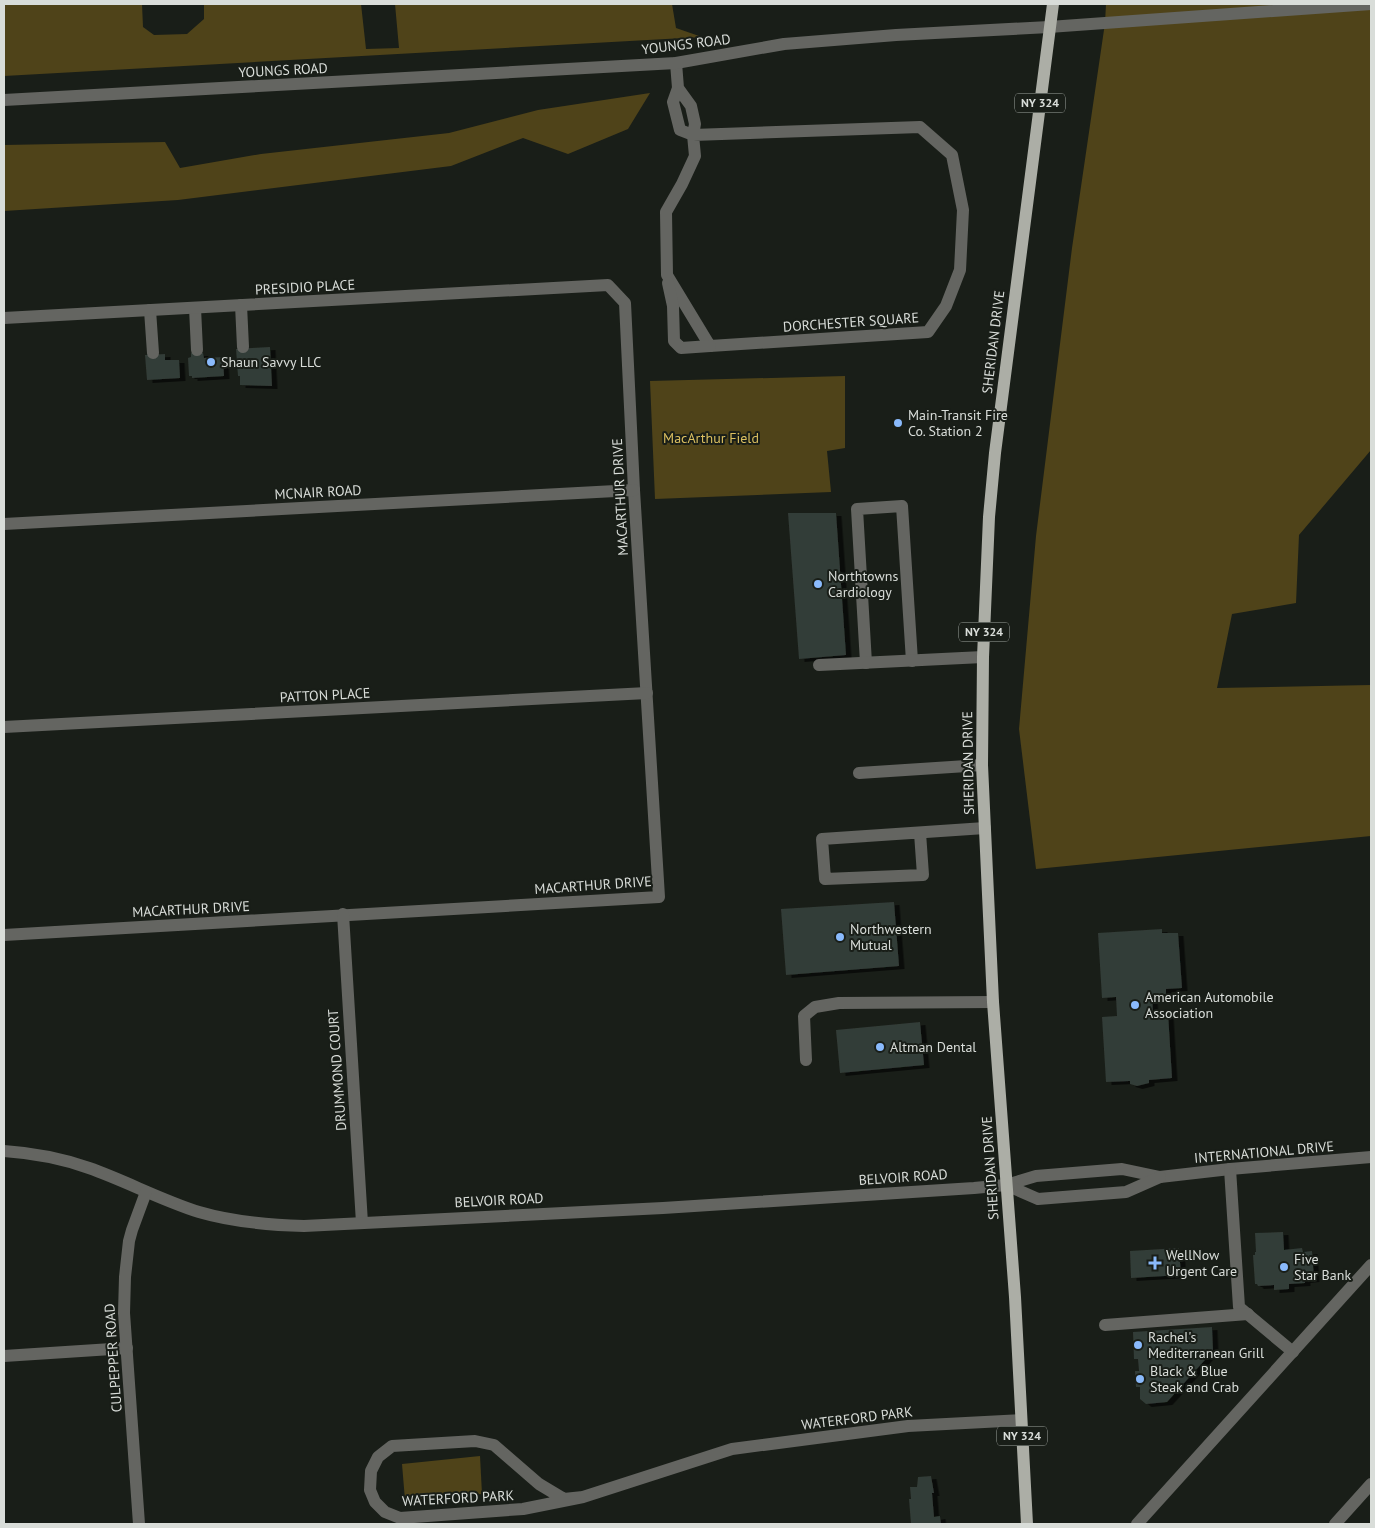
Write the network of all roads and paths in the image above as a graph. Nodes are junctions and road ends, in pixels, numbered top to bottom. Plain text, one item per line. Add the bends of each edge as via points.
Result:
1 (1053, 4) edge
2 (1371, 4) edge
3 (1050, 27) junction
4 (676, 63) junction
5 (4, 100) edge
6 (693, 135) junction
7 (667, 275) junction
8 (608, 285) joint
9 (241, 305) junction
10 (195, 308) junction
11 (150, 310) junction
12 (4, 318) edge
13 (710, 346) junction
14 (243, 347) dead end
15 (197, 350) dead end
16 (153, 353) dead end
17 (634, 490) junction
18 (4, 524) edge
19 (983, 656) junction
20 (912, 661) junction
21 (866, 663) junction
22 (819, 665) dead end
23 (647, 693) junction
24 (4, 726) edge
25 (982, 765) junction
26 (859, 772) dead end
27 (985, 828) junction
28 (920, 833) junction
29 (342, 914) junction
30 (4, 935) edge
31 (993, 1002) junction
32 (806, 1060) dead end
33 (4, 1151) edge
34 (1371, 1157) edge
35 (1230, 1169) junction
36 (1160, 1177) junction
37 (1006, 1185) junction
38 (146, 1192) junction
39 (362, 1223) junction
40 (1371, 1265) edge
41 (1248, 1314) junction
42 (1105, 1325) dead end
43 (127, 1348) junction
44 (1293, 1352) junction
45 (4, 1356) edge
46 (1021, 1420) junction
47 (1371, 1484) edge
48 (583, 1496) junction
49 (139, 1524) edge
50 (1027, 1524) edge
51 (1137, 1524) edge
52 (1335, 1524) edge

1 - 3 main road, SHERIDAN DRIVE / NY 324
2 - 3 street, YOUNGS ROAD
3 - 4 street, YOUNGS ROAD via 784,44
3 - 19 main road, SHERIDAN DRIVE / NY 324 via 995,453
4 - 5 street, YOUNGS ROAD
4 - 6 street via 678,88 673,102 680,130
6 - 7 street, DORCHESTER SQUARE via 695,156 666,212
6 - 13 street, DORCHESTER SQUARE via 920,127 952,155 963,210 960,270 946,306 928,332
7 - 13 street
7 - 13 street, DORCHESTER SQUARE via 673,306 674,341 681,348
8 - 9 street, PRESIDIO PLACE
8 - 17 street, MACARTHUR DRIVE via 625,303
9 - 10 street, PRESIDIO PLACE
9 - 14 street
10 - 11 street, PRESIDIO PLACE
10 - 15 street
11 - 12 street, PRESIDIO PLACE
11 - 16 street
17 - 18 street, MCNAIR ROAD
17 - 23 street, MACARTHUR DRIVE
19 - 20 street
19 - 25 main road, SHERIDAN DRIVE / NY 324
20 - 21 street
20 - 21 street via 902,506 857,509
21 - 22 street
23 - 24 street, PATTON PLACE
23 - 29 street, MACARTHUR DRIVE via 659,897
25 - 26 street
25 - 27 main road, SHERIDAN DRIVE / NY 324
27 - 28 street
27 - 31 main road, SHERIDAN DRIVE / NY 324
28 - 28 street via 822,839 825,879 923,875
29 - 30 street, MACARTHUR DRIVE
29 - 39 street, DRUMMOND COURT
31 - 32 street via 839,1003 814,1007 804,1016
31 - 37 main road, SHERIDAN DRIVE / NY 324
33 - 38 street, BELVOIR ROAD via 60,1158
34 - 35 street, INTERNATIONAL DRIVE
35 - 36 street, INTERNATIONAL DRIVE
35 - 41 street via 1239,1307
36 - 37 street, INTERNATIONAL DRIVE via 1122,1169 1036,1176
36 - 37 street, INTERNATIONAL DRIVE via 1126,1192 1038,1199
37 - 39 street, BELVOIR ROAD via 663,1208
37 - 46 main road, SHERIDAN DRIVE / NY 324
38 - 39 street, BELVOIR ROAD via 200,1212 234,1220 304,1226
38 - 43 street, CULPEPPER ROAD via 132,1230 125,1277
40 - 44 street
41 - 42 street
41 - 44 street
43 - 45 street
43 - 49 street, CULPEPPER ROAD
44 - 51 street
46 - 48 street, WATERFORD PARK via 908,1426 732,1450
46 - 50 main road, SHERIDAN DRIVE / NY 324
47 - 52 street
48 - 48 street, WATERFORD PARK via 564,1499 539,1484 494,1445 475,1441 392,1446 378,1457 371,1471 370,1490 375,1502 385,1512 400,1518 523,1509

